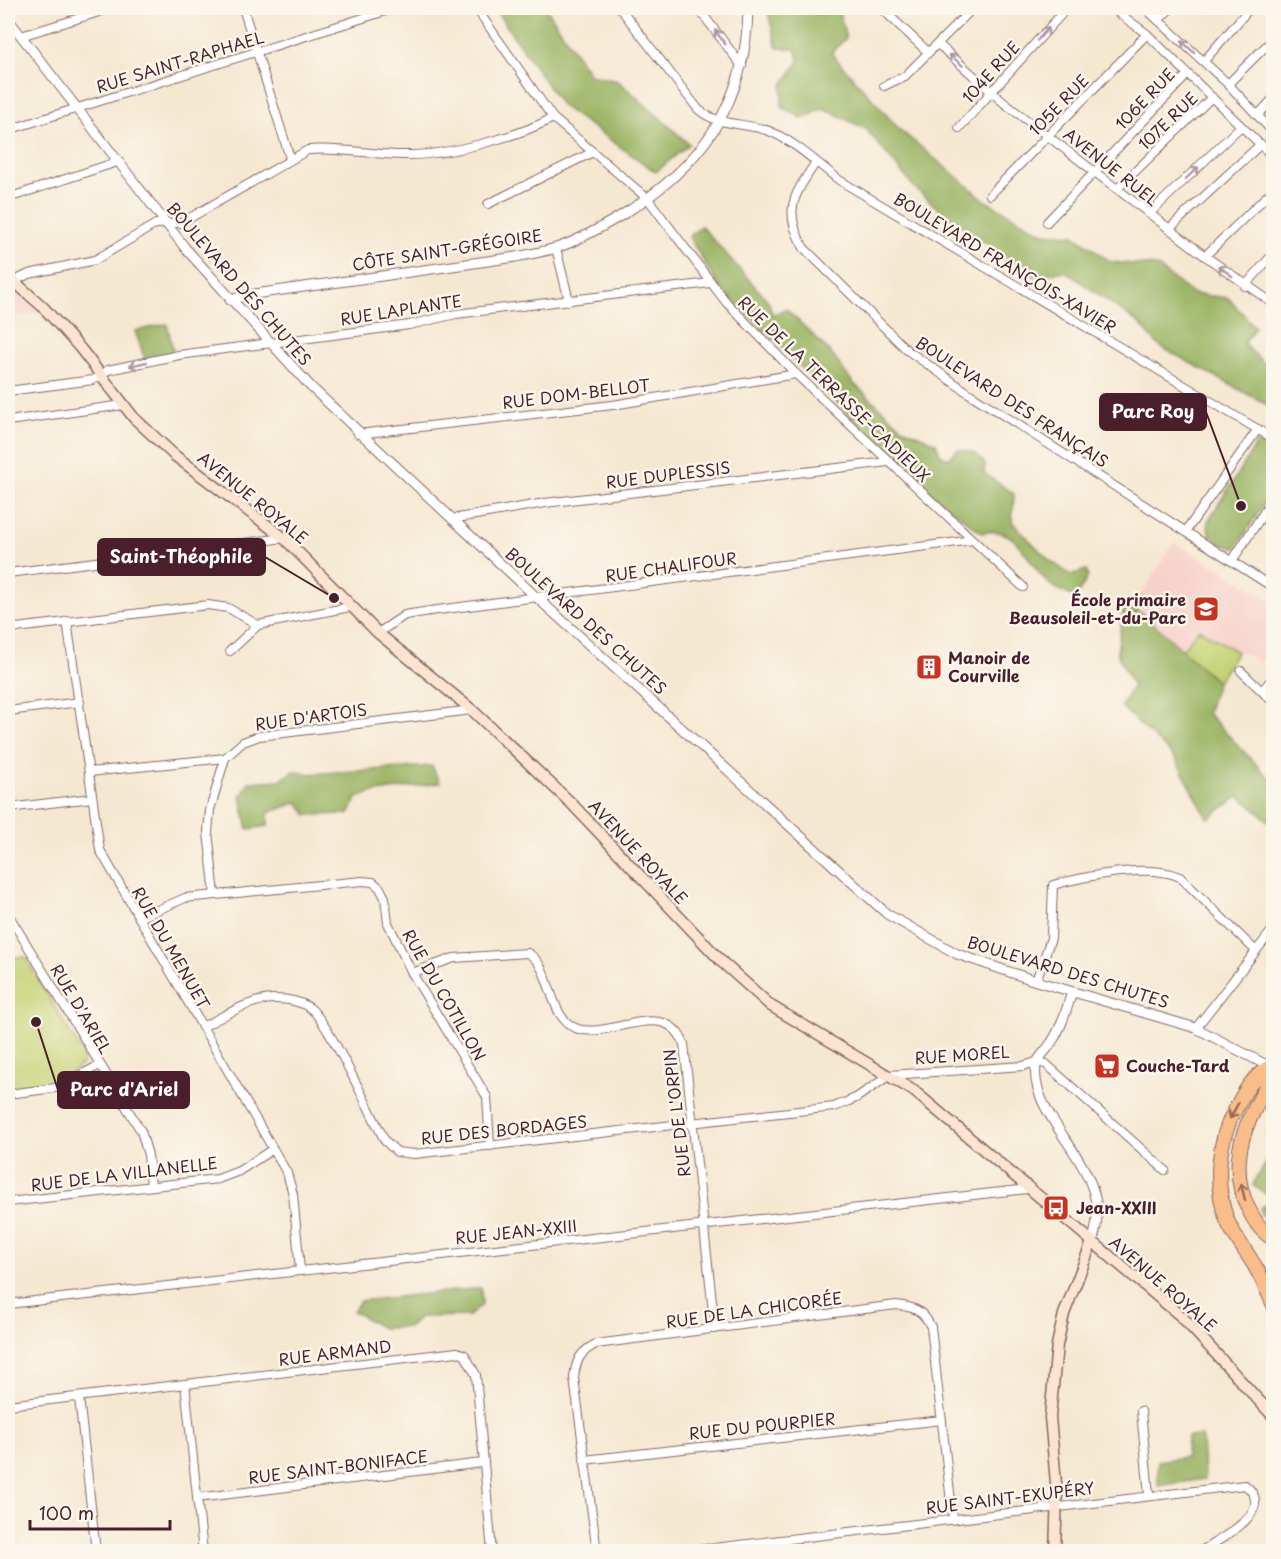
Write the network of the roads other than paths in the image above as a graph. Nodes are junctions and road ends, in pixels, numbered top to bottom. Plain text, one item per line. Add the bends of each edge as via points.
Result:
1 (112, 8) edge
2 (243, 8) edge
3 (395, 8) edge
4 (476, 8) edge
5 (620, 8) edge
6 (698, 8) edge
7 (748, 8) edge
8 (881, 8) edge
9 (973, 8) edge
10 (1067, 8) edge
11 (1112, 8) edge
12 (1145, 8) edge
13 (1171, 8) edge
14 (1250, 8) edge
15 (8, 19) edge
16 (1158, 20) junction
17 (1147, 34) junction
18 (21, 36) junction
19 (1274, 38) edge
20 (938, 44) junction
21 (928, 52) junction
22 (256, 53) junction
23 (1204, 61) junction
24 (742, 66) junction
25 (1188, 74) junction
26 (1228, 84) junction
27 (884, 86) dead end
28 (991, 91) junction
29 (1212, 97) junction
30 (1274, 98) edge
31 (75, 108) junction
32 (1258, 115) junction
33 (553, 118) junction
34 (720, 122) junction
35 (1241, 126) junction
36 (959, 128) dead end
37 (8, 130) edge
38 (1274, 133) edge
39 (1048, 135) junction
40 (1261, 144) junction
41 (593, 152) junction
42 (290, 158) junction
43 (1274, 158) edge
44 (117, 162) junction
45 (816, 162) junction
46 (1094, 170) junction
47 (1118, 188) junction
48 (1274, 189) edge
49 (990, 195) dead end
50 (8, 198) edge
51 (648, 199) junction
52 (488, 204) dead end
53 (1149, 214) junction
54 (1047, 222) dead end
55 (166, 224) junction
56 (1169, 229) junction
57 (556, 248) junction
58 (1274, 253) edge
59 (1205, 256) junction
60 (10, 279) edge
61 (710, 283) junction
62 (1245, 286) junction
63 (230, 300) junction
64 (569, 302) junction
65 (1274, 304) edge
66 (269, 343) junction
67 (795, 374) junction
68 (100, 376) junction
69 (8, 391) edge
70 (123, 405) junction
71 (8, 421) edge
72 (1258, 429) junction
73 (358, 434) junction
74 (1274, 439) edge
75 (888, 462) junction
76 (1274, 497) edge
77 (452, 519) junction
78 (1186, 531) junction
79 (284, 538) junction
80 (973, 540) junction
81 (1232, 561) junction
82 (8, 573) edge
83 (1023, 587) dead end
84 (1274, 588) edge
85 (534, 595) junction
86 (350, 607) junction
87 (67, 621) junction
88 (258, 625) junction
89 (8, 629) edge
90 (378, 633) junction
91 (230, 651) dead end
92 (1240, 671) dead end
93 (1274, 676) edge
94 (1262, 691) junction
95 (80, 702) junction
96 (1274, 703) edge
97 (472, 710) junction
98 (8, 711) edge
99 (225, 758) junction
100 (89, 772) junction
101 (92, 798) junction
102 (8, 808) edge
103 (215, 895) junction
104 (8, 914) edge
105 (139, 918) junction
106 (1274, 928) edge
107 (1255, 950) junction
108 (412, 973) junction
109 (1036, 981) junction
110 (1072, 992) junction
111 (202, 1027) junction
112 (1196, 1028) junction
113 (1036, 1062) junction
114 (100, 1065) junction
115 (1272, 1066) edge
116 (890, 1075) junction
117 (8, 1094) edge
118 (692, 1123) junction
119 (490, 1146) junction
120 (273, 1149) junction
121 (1165, 1170) dead end
122 (151, 1186) junction
123 (1027, 1189) junction
124 (8, 1202) edge
125 (704, 1224) junction
126 (1274, 1239) edge
127 (1092, 1242) junction
128 (300, 1270) junction
129 (8, 1304) edge
130 (1274, 1305) edge
131 (715, 1329) junction
132 (185, 1384) junction
133 (79, 1397) junction
134 (8, 1405) edge
135 (1141, 1411) dead end
136 (1274, 1417) edge
137 (942, 1420) junction
138 (584, 1460) junction
139 (482, 1463) junction
140 (1149, 1495) junction
141 (197, 1498) junction
142 (1055, 1506) junction
143 (953, 1519) junction
144 (96, 1551) edge
145 (203, 1551) edge
146 (492, 1551) edge
147 (597, 1551) edge
148 (680, 1551) edge
149 (1055, 1551) edge
150 (1200, 1551) edge

1 - 18 street
2 - 22 street
3 - 22 street, RUE SAINT-RAPHAEL
4 - 33 street, RUE DE LA TERRASSE-CADIEUX
5 - 34 street via 698,109 709,119
24 -> 6 street
7 - 24 street, CÔTE SAINT-GRÉGOIRE
8 - 21 street
9 - 20 street
28 -> 10 street, 104E RUE
11 - 17 street
12 - 16 street
13 - 16 street
14 - 23 street
15 - 18 street, BOULEVARD DES CHUTES
23 -> 16 street
17 - 25 street
17 - 39 street, 105E RUE
18 - 31 street, BOULEVARD DES CHUTES
19 - 26 street
20 - 21 street
28 -> 20 street, AVENUE RUEL
21 - 27 street via 905,76
22 - 31 street, RUE SAINT-RAPHAEL
22 - 42 street
23 - 26 street
24 - 34 street, CÔTE SAINT-GRÉGOIRE
25 - 29 street
25 - 46 street, 106E RUE
26 - 32 street
28 - 36 street, 104E RUE
28 - 39 street, AVENUE RUEL
29 - 35 street
29 - 47 street, 107E RUE
30 - 32 street
31 - 37 street, RUE SAINT-RAPHAEL
31 - 44 street, BOULEVARD DES CHUTES
32 - 38 street
33 - 41 street, RUE DE LA TERRASSE-CADIEUX
33 - 42 street via 529,130 450,150 407,156 325,149 308,150
34 - 45 street, BOULEVARD FRANÇOIS-XAVIER via 767,130
34 - 51 street, CÔTE SAINT-GRÉGOIRE via 696,157
35 - 40 street
53 -> 35 street
39 - 46 street, AVENUE RUEL
39 - 49 street, 105E RUE
40 - 43 street
40 - 56 street
41 - 51 street, RUE DE LA TERRASSE-CADIEUX
41 - 52 street
42 - 55 street via 182,223
44 - 50 street
44 - 55 street, BOULEVARD DES CHUTES
45 - 72 street, BOULEVARD FRANÇOIS-XAVIER via 839,180
45 - 78 street, BOULEVARD DES FRANÇAIS via 797,190 791,212 793,230 812,256 907,350
46 - 47 street, AVENUE RUEL
46 - 54 street, 106E RUE
47 - 53 street, AVENUE RUEL
48 - 59 street
51 - 57 street, CÔTE SAINT-GRÉGOIRE
51 - 61 street, RUE DE LA TERRASSE-CADIEUX
53 - 56 street, AVENUE RUEL
55 - 60 street via 156,225 95,260
55 - 63 street, BOULEVARD DES CHUTES
56 - 59 street, AVENUE RUEL
57 - 63 street, CÔTE SAINT-GRÉGOIRE
57 - 64 street
58 - 62 street
62 -> 59 street, AVENUE RUEL
60 - 68 main road, AVENUE ROYALE via 43,307
61 - 64 street, RUE LAPLANTE
61 - 67 street, RUE DE LA TERRASSE-CADIEUX
62 - 65 street, AVENUE RUEL
63 - 66 street, BOULEVARD DES CHUTES
64 - 66 street, RUE LAPLANTE via 456,314 410,325
66 -> 68 street, RUE LAPLANTE via 179,355 108,370
66 - 73 street, BOULEVARD DES CHUTES
67 - 73 street, RUE DOM-BELLOT via 613,405
67 - 75 street, RUE DE LA TERRASSE-CADIEUX
68 - 69 street, RUE LAPLANTE
68 - 70 main road, AVENUE ROYALE
70 - 71 street
70 - 79 main road, AVENUE ROYALE via 174,455
72 - 74 street, BOULEVARD FRANÇOIS-XAVIER
72 - 78 street
73 - 77 street, BOULEVARD DES CHUTES
75 - 77 street, RUE DUPLESSIS via 545,503
75 - 80 street, RUE DE LA TERRASSE-CADIEUX
76 - 81 street
77 - 85 street, BOULEVARD DES CHUTES
78 - 81 street, BOULEVARD DES FRANÇAIS
79 - 82 street
79 - 86 main road, AVENUE ROYALE
80 - 83 street, RUE DE LA TERRASSE-CADIEUX
80 - 85 street, RUE CHALIFOUR via 551,597
81 - 84 street, BOULEVARD DES FRANÇAIS
85 - 90 street, RUE CHALIFOUR via 405,615
85 - 109 street, BOULEVARD DES CHUTES via 887,914 957,954
86 - 88 street
86 - 90 main road, AVENUE ROYALE
87 - 88 street via 207,605 228,608
87 - 89 street
87 - 95 street, RUE DU MENUET
88 - 91 street
90 - 97 main road, AVENUE ROYALE
92 - 94 street
93 - 94 street
94 - 96 street
95 - 98 street
95 - 100 street, RUE DU MENUET
97 - 99 street, RUE D'ARTOIS via 259,736 243,742
97 - 116 main road, AVENUE ROYALE via 571,803 723,963 771,1006
99 - 100 street
99 - 103 street via 208,832
100 - 101 street, RUE DU MENUET
101 - 102 street
101 - 105 street, RUE DU MENUET via 100,850
103 - 105 street, RUE DU COTILLON via 171,903
103 - 108 street, RUE DU COTILLON via 373,882 385,898 388,923
104 - 114 street, RUE D'ARIEL
105 - 111 street, RUE DU MENUET
106 - 107 street
107 - 109 street via 1180,877 1169,872 1155,870 1071,880 1053,885 1051,938
107 - 112 street
108 - 118 street, RUE DE L'ORPIN via 454,958 528,953 542,967 567,1022 578,1029 645,1022 670,1025 679,1032 684,1044
108 - 119 street, RUE DU COTILLON via 487,1097
109 - 110 street, BOULEVARD DES CHUTES
110 - 112 street, BOULEVARD DES CHUTES
110 - 113 street via 1060,1030
111 - 119 street, RUE DES BORDAGES via 249,1004 273,999 295,1001 312,1009 385,1141 397,1152 414,1154
111 - 120 street, RUE DU MENUET
112 - 115 street, BOULEVARD DES CHUTES
113 - 116 street, RUE MOREL
113 - 121 street via 1047,1064
113 - 127 street via 1036,1082 1087,1173 1096,1199 1099,1216
114 - 117 street via 55,1089
114 - 122 street, RUE D'ARIEL via 141,1131
126 -> 115 highway via 1255,1222 1242,1196 1238,1164 1242,1139 1269,1083
115 -> 130 highway via 1256,1075 1231,1117 1224,1134 1219,1176 1228,1222
116 - 118 street, RUE DES BORDAGES via 856,1098 834,1107
116 - 123 main road, AVENUE ROYALE via 914,1091
118 - 119 street, RUE DES BORDAGES
118 - 125 street, RUE DE L'ORPIN
120 - 122 street, RUE DE LA VILLANELLE via 239,1171 218,1179
120 - 128 street, RUE DU MENUET via 287,1173 293,1194
122 - 124 street, RUE DE LA VILLANELLE
123 - 125 street, RUE JEAN-XXIII
123 - 127 main road, AVENUE ROYALE
125 - 128 street, RUE JEAN-XXIII
125 - 131 street, RUE DE L'ORPIN
127 - 136 main road, AVENUE ROYALE via 1182,1318
127 - 142 main road via 1068,1303 1057,1345 1050,1417
128 - 129 street, RUE JEAN-XXIII
131 - 137 street, RUE DE LA CHICORÉE via 896,1305 913,1307 925,1314 931,1327
131 - 138 street, RUE DE LA CHICORÉE via 596,1344 584,1350 576,1361 574,1378
132 - 133 street, RUE ARMAND
132 - 139 street, RUE ARMAND via 465,1354 476,1375
132 - 141 street
133 - 134 street, RUE ARMAND
133 - 144 street
135 - 140 street
137 - 138 street, RUE DU POURPIER
137 - 143 street, RUE DE LA CHICORÉE
138 - 147 street, RUE DE LA CHICORÉE
139 - 141 street, RUE SAINT-BONIFACE
139 - 146 street, RUE ARMAND
140 - 142 street, RUE SAINT-EXUPÉRY
140 - 150 street, RUE SAINT-EXUPÉRY via 1233,1485 1245,1485 1253,1491 1254,1509 1248,1521
141 - 145 street
142 - 143 street, RUE SAINT-EXUPÉRY
142 - 149 main road
143 - 148 street, RUE SAINT-EXUPÉRY

